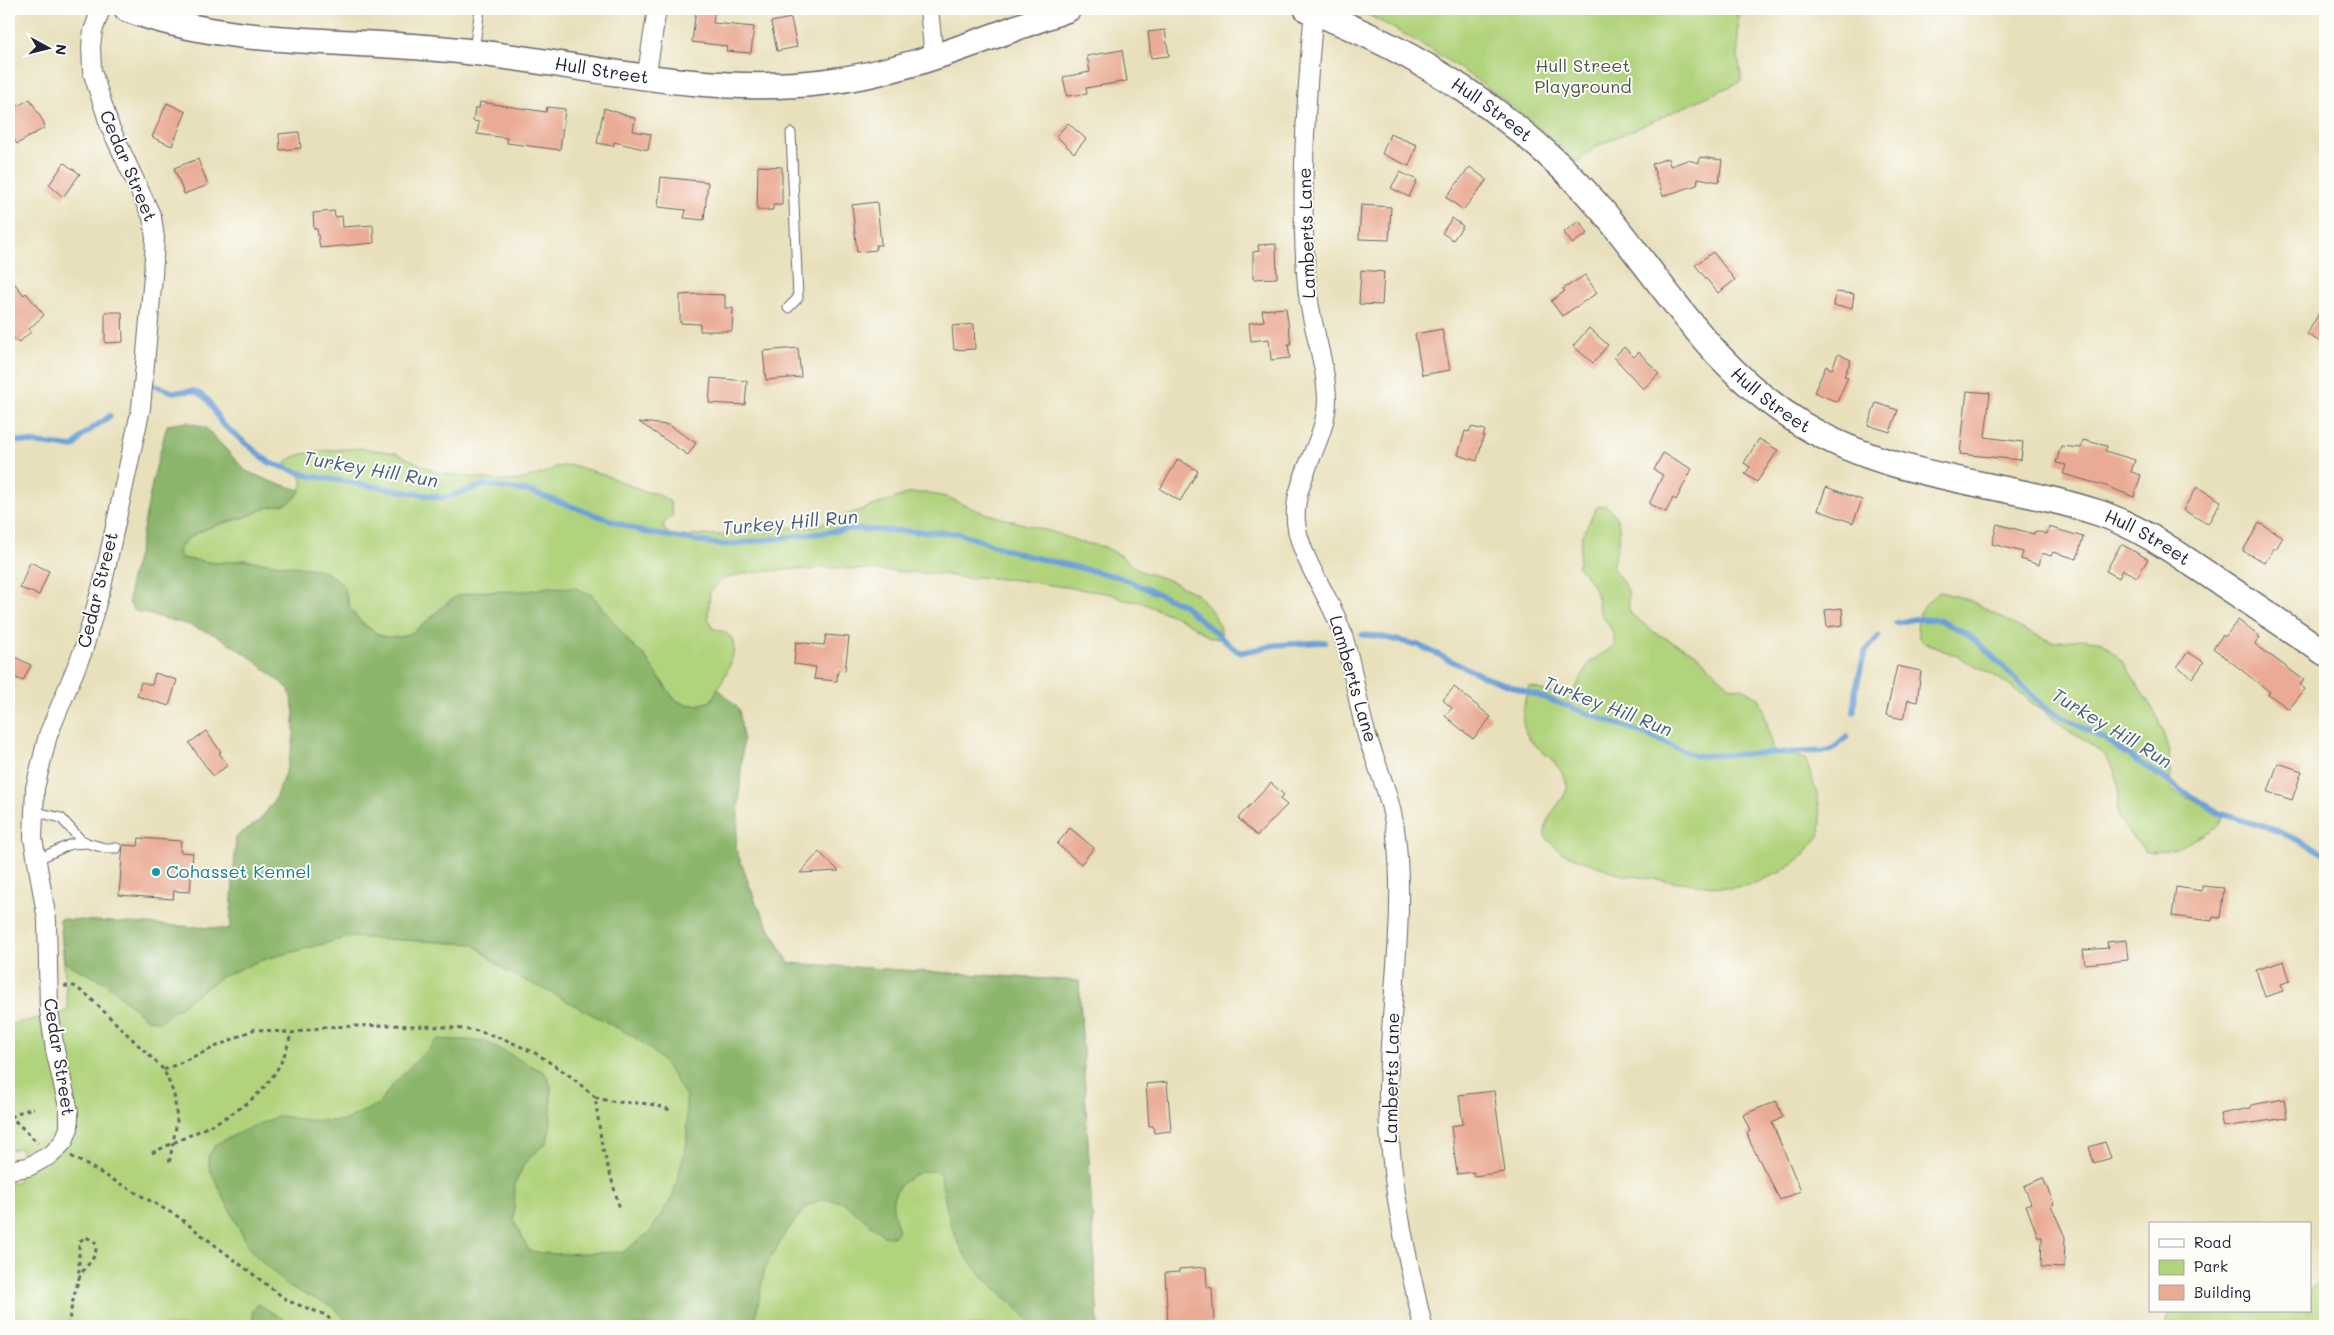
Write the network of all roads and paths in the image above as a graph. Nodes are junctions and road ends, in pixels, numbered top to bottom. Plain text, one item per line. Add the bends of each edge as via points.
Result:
1 (101, 9) edge
2 (127, 9) edge
3 (480, 9) edge
4 (657, 9) edge
5 (929, 9) edge
6 (1068, 9) edge
7 (1311, 10) edge
8 (474, 52) junction
9 (934, 58) junction
10 (646, 78) junction
11 (791, 133) dead end
12 (788, 308) dead end
13 (2325, 653) edge
14 (33, 811) junction
15 (87, 843) junction
16 (117, 848) dead end
17 (36, 860) junction
18 (48, 985) junction
19 (291, 1033) junction
20 (164, 1070) junction
21 (595, 1097) junction
22 (34, 1108) dead end
23 (670, 1110) dead end
24 (10, 1116) edge
25 (172, 1144) junction
26 (57, 1149) junction
27 (152, 1152) dead end
28 (170, 1164) dead end
29 (9, 1170) edge
30 (620, 1209) dead end
31 (79, 1280) junction
32 (68, 1326) edge
33 (336, 1326) edge
34 (1423, 1326) edge

1 - 14 street, Cedar Street via 93,31 92,71 110,127 152,217 155,238 153,276 141,408 134,444 91,630 48,735 38,770
2 - 8 main road, Hull Street via 175,24 224,34
3 - 8 lane
4 - 10 street
5 - 9 street
6 - 9 main road, Hull Street
7 - 13 main road, Hull Street via 1361,31 1433,70 1534,142 1600,208 1718,357 1749,386 1803,425 1837,444 1885,462 2082,508 2111,518 2178,554
7 - 34 street, Lamberts Lane via 1304,147 1305,256 1326,405 1321,432 1296,500 1295,517 1304,553 1340,628 1368,739 1388,795 1396,835 1398,895 1389,1049 1389,1124 1402,1233
8 - 10 main road, Hull Street
9 - 10 main road, Hull Street via 880,73 800,84 724,86
11 - 12 lane via 798,298
14 - 15 lane via 61,818
14 - 17 street, Cedar Street
15 - 16 lane
15 - 17 lane via 71,844
17 - 18 street, Cedar Street via 46,920
18 - 20 path via 74,986 87,995
18 - 26 street, Cedar Street via 51,1029 70,1120 67,1136
19 - 20 path via 255,1029
19 - 21 path via 325,1027 388,1025 478,1031 537,1054
19 - 25 path via 283,1060 259,1095 218,1122
20 - 25 path via 174,1094 177,1121
21 - 23 path via 612,1103 638,1101 656,1104
21 - 30 path via 602,1146
22 - 24 path
24 - 26 path via 30,1138
25 - 27 path
25 - 28 path
26 - 29 street, Cedar Street via 42,1162
26 - 33 path via 177,1216 288,1301 326,1315
31 - 31 path via 96,1249 95,1242 86,1237 79,1246
31 - 32 path

